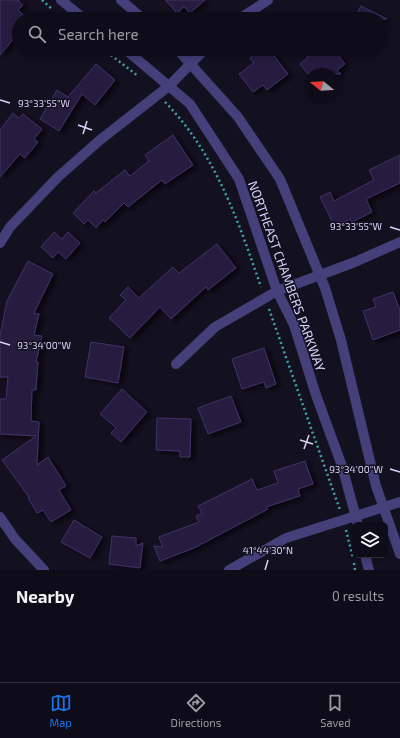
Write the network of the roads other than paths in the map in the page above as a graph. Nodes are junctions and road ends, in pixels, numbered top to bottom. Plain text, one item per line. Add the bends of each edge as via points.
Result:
1 (61, 0) edge
2 (121, 0) edge
3 (268, 0) edge
4 (76, 12) edge
5 (135, 12) edge
6 (250, 12) edge
7 (133, 56) edge
8 (184, 56) edge
9 (198, 56) edge
10 (191, 63) junction
11 (169, 86) junction
12 (400, 242) edge
13 (0, 243) edge
14 (319, 275) junction
15 (276, 290) junction
16 (176, 364) dead end
17 (400, 502) edge
18 (383, 506) junction
19 (0, 517) edge
20 (357, 520) edge
21 (400, 554) edge
22 (366, 558) edge
23 (44, 570) edge
24 (229, 570) edge
25 (369, 570) edge

1 - 4 street
2 - 5 street
3 - 6 street
7 - 11 street, NORTHEAST CHAMBERS PARKWAY
8 - 10 street, NORTHEAST CHAMBERS PARKWAY
9 - 10 street
10 - 11 street
10 - 14 street, NORTHEAST CHAMBERS PARKWAY via 238,117 280,179
11 - 13 street via 58,177 10,227
11 - 15 street, NORTHEAST CHAMBERS PARKWAY via 190,104 239,179
12 - 14 street
14 - 15 street
14 - 18 street, NORTHEAST CHAMBERS PARKWAY via 341,340 360,425
15 - 16 street via 215,327
15 - 20 street, NORTHEAST CHAMBERS PARKWAY via 294,325 316,396 342,466
17 - 18 street
18 - 20 street
18 - 21 street, NORTHEAST CHAMBERS PARKWAY
19 - 23 street via 15,539
20 - 24 street via 286,538
22 - 25 street

